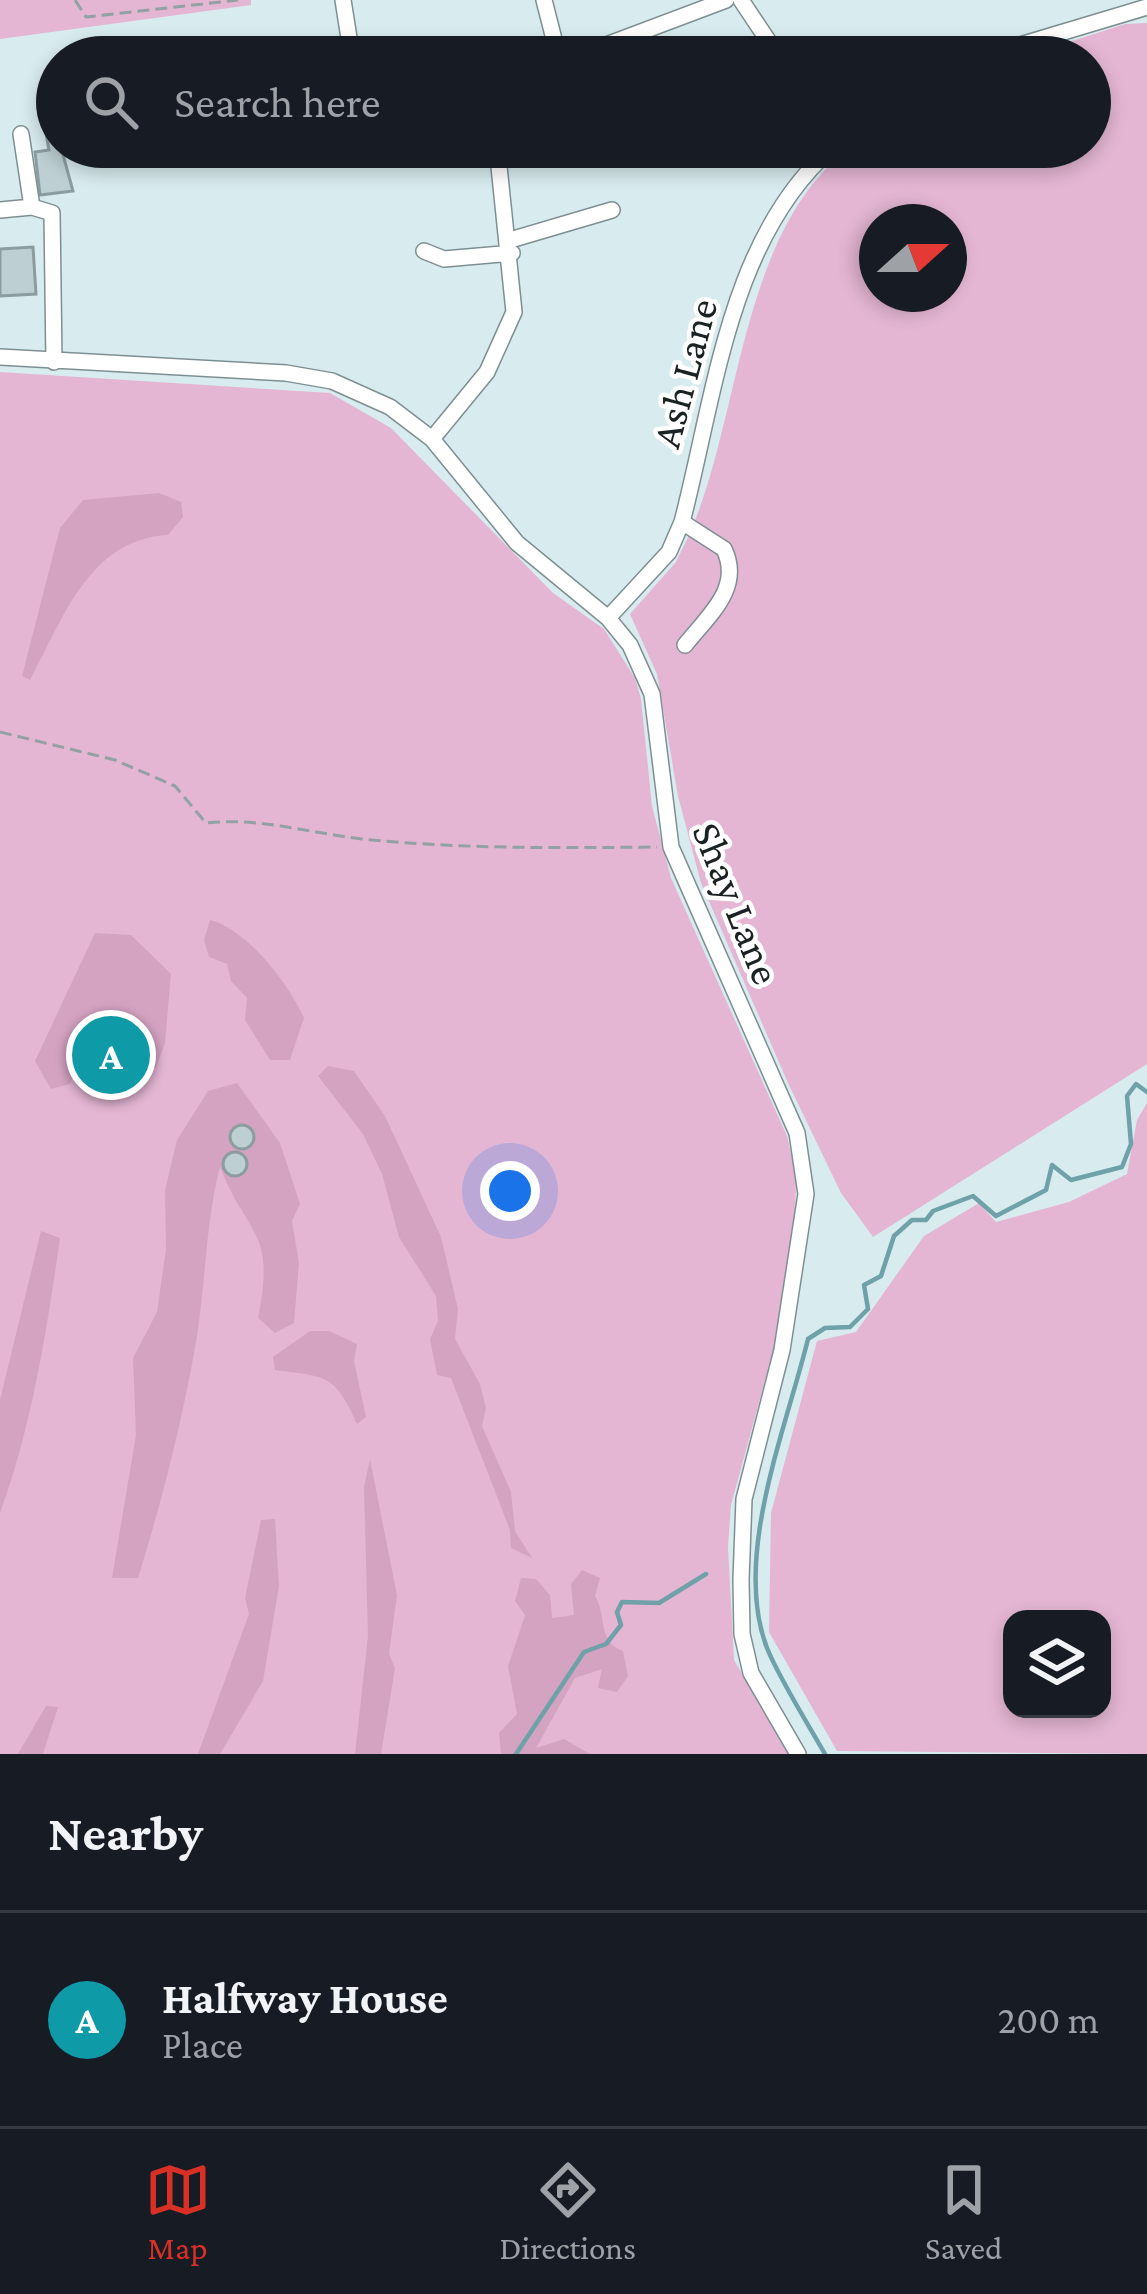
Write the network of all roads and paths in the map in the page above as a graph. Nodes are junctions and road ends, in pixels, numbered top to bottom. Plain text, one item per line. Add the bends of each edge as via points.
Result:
1 (75, 0) edge
2 (238, 0) edge
3 (343, 0) edge
4 (544, 0) edge
5 (726, 0) edge
6 (741, 0) edge
7 (1147, 7) edge
8 (349, 36) edge
9 (549, 36) edge
10 (630, 36) edge
11 (765, 36) edge
12 (1050, 36) edge
13 (21, 134) dead end
14 (500, 168) edge
15 (812, 168) edge
16 (32, 207) junction
17 (0, 210) edge
18 (613, 211) dead end
19 (511, 247) junction
20 (424, 251) dead end
21 (0, 357) edge
22 (54, 362) junction
23 (432, 440) junction
24 (682, 522) junction
25 (608, 618) junction
26 (685, 645) dead end
27 (0, 731) edge
28 (671, 847) junction
29 (798, 1754) edge

1 - 2 path via 86,17
3 - 8 street
4 - 9 street
5 - 10 street
6 - 11 street
7 - 12 street
13 - 16 street
14 - 19 street
15 - 24 street, Ash Lane via 790,191 753,259
16 - 17 street
16 - 22 street via 52,213
18 - 19 street
19 - 20 street via 444,259
19 - 23 street via 514,312 487,372
21 - 22 street, Shay Lane
22 - 23 street, Shay Lane via 332,381 390,406
23 - 25 street, Shay Lane via 517,543
24 - 25 street, Ash Lane via 669,552
24 - 26 street via 724,549 732,576
25 - 28 street, Shay Lane via 652,694
27 - 28 path via 115,760 176,786 206,823 242,819 461,847
28 - 29 street, Shay Lane via 797,1133 806,1194 786,1330 744,1499 741,1580 751,1673

